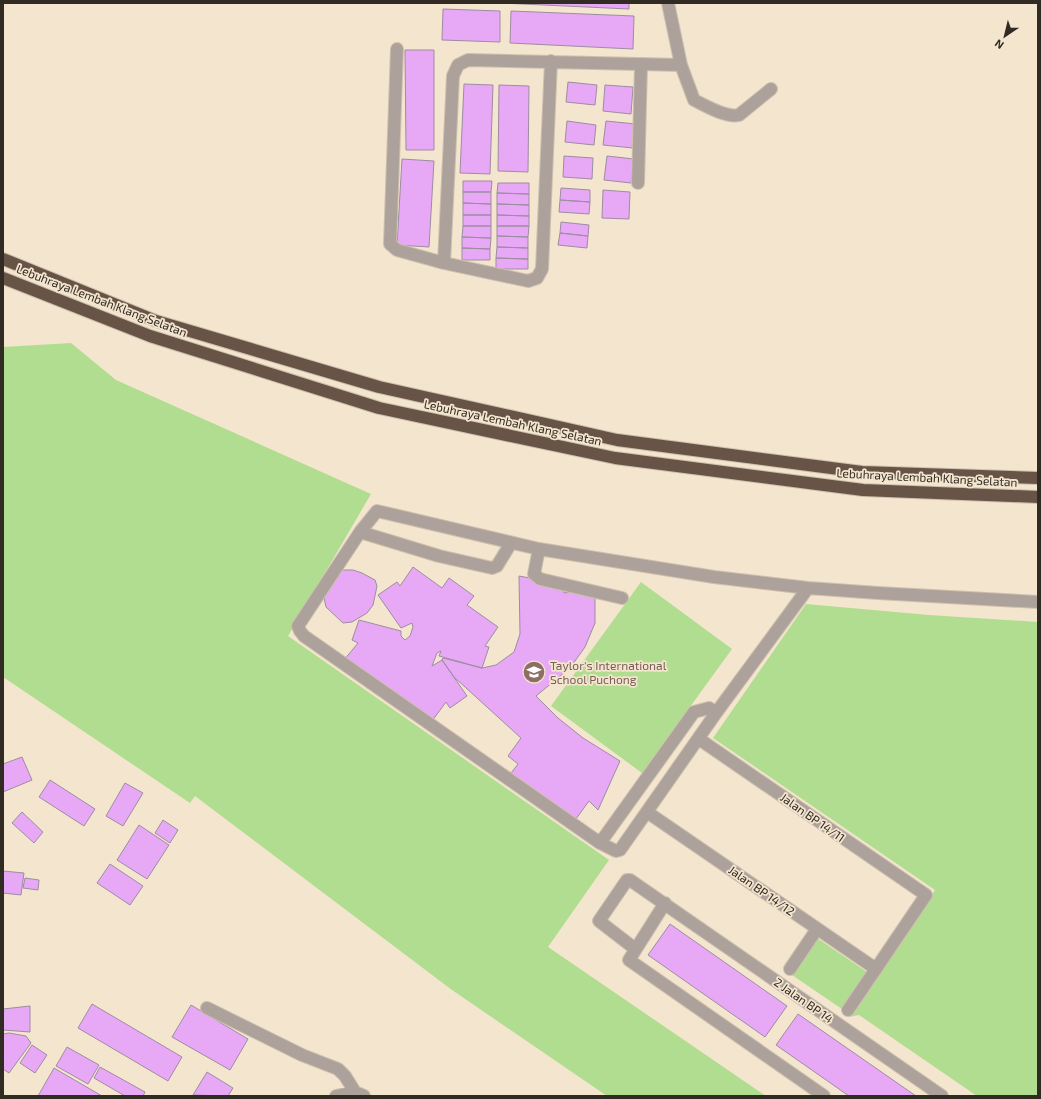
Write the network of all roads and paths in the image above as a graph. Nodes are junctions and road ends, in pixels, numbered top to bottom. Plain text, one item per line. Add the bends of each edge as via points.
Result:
1 (668, 3) edge
2 (398, 49) dead end
3 (551, 61) junction
4 (641, 65) junction
5 (681, 65) junction
6 (771, 89) dead end
7 (638, 183) dead end
8 (3, 259) edge
9 (444, 264) junction
10 (3, 278) edge
11 (1038, 478) edge
12 (1038, 496) edge
13 (360, 532) junction
14 (511, 543) junction
15 (539, 549) junction
16 (808, 588) junction
17 (622, 598) dead end
18 (1038, 602) edge
19 (716, 713) junction
20 (699, 739) junction
21 (647, 812) junction
22 (600, 843) junction
23 (665, 903) junction
24 (818, 929) junction
25 (634, 948) junction
26 (790, 969) dead end
27 (876, 969) junction
28 (207, 1008) dead end
29 (848, 1010) dead end
30 (360, 1094) edge
31 (939, 1095) edge
32 (336, 1096) edge
33 (824, 1096) edge

1 - 5 street
2 - 9 street via 390,244 397,250
3 - 4 street
3 - 9 street via 468,60 463,61 455,70
3 - 9 street via 541,274 528,281
4 - 5 street
4 - 7 street
5 - 6 street via 694,100 734,116 739,115
8 - 11 highway, Lebuhraya Lembah Klang Selatan via 156,321 379,387 617,440 862,472
10 - 12 highway, Lebuhraya Lembah Klang Selatan via 150,336 379,408 607,457 863,490
13 - 14 street via 377,511
13 - 14 street via 439,556 492,568 497,566
13 - 22 street via 298,626 300,631
14 - 15 street
15 - 16 street via 714,577
15 - 17 street via 534,574 540,579
16 - 18 street
16 - 19 street
19 - 20 street
19 - 22 street via 708,708 694,712
20 - 21 street
20 - 27 street, Jalan BP 14/11 via 926,895
21 - 22 street via 620,850 616,851
21 - 24 street, Jalan BP 14/12
23 - 25 street
23 - 25 street, 2 Jalan BP 14 via 633,881 627,880 600,916 598,921 601,924
23 - 31 street, 2 Jalan BP 14
24 - 26 street
24 - 27 street, Jalan BP 14/12
25 - 33 street via 629,960 631,963
27 - 29 street
28 - 30 street via 296,1052 338,1069
30 - 32 street

